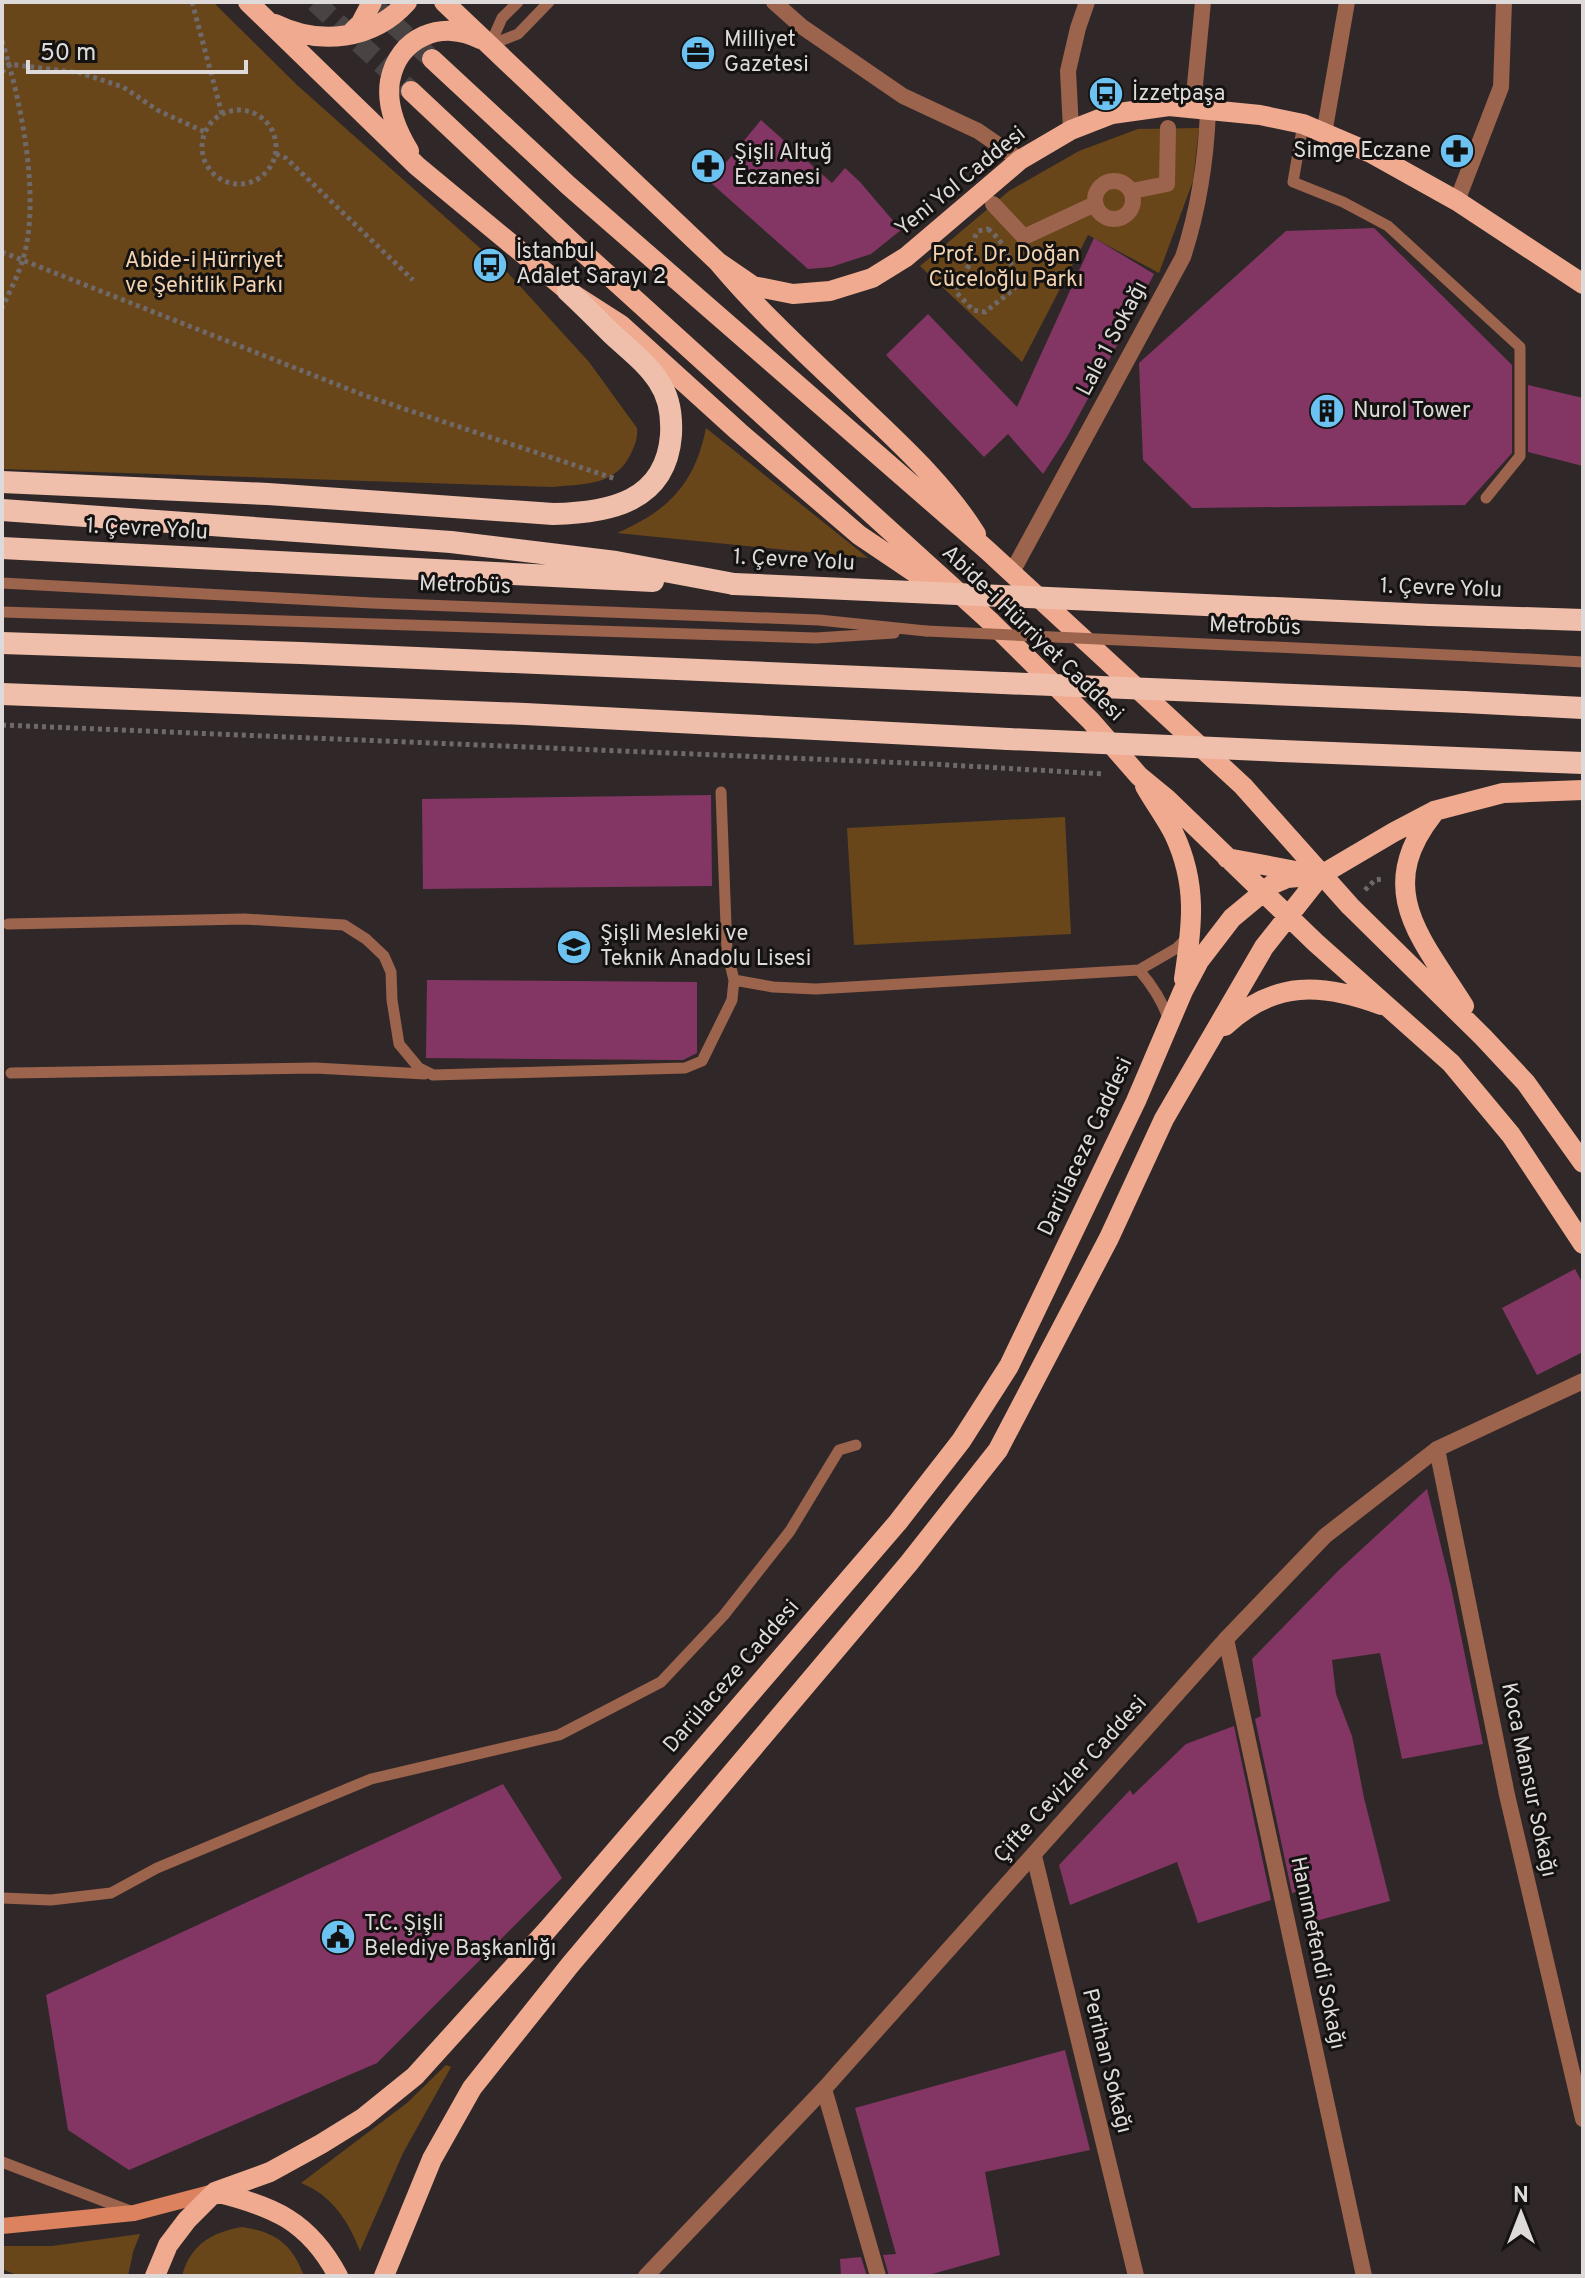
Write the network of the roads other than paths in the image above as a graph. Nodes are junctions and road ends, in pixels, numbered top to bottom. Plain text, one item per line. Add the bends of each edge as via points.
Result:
1 (248, 2) edge
2 (372, 2) edge
3 (407, 2) edge
4 (518, 2) edge
5 (549, 2) edge
6 (774, 2) edge
7 (1087, 2) edge
8 (1203, 2) edge
9 (1347, 2) edge
10 (1504, 2) edge
11 (450, 4) edge
12 (268, 21) junction
13 (351, 33) junction
14 (490, 45) junction
15 (432, 59) tunnel mouth
16 (411, 91) tunnel mouth
17 (1208, 111) junction
18 (1303, 124) junction
19 (1168, 128) dead end
20 (1071, 130) junction
21 (1324, 134) junction
22 (1020, 160) junction
23 (417, 166) junction
24 (1132, 191) junction
25 (1457, 201) junction
26 (993, 204) dead end
27 (1095, 204) junction
28 (718, 262) junction
29 (1583, 284) edge
30 (568, 291) junction
31 (2, 482) edge
32 (1486, 498) dead end
33 (2, 510) edge
34 (2, 548) edge
35 (987, 550) junction
36 (1011, 574) junction
37 (2, 583) edge
38 (734, 584) junction
39 (2, 612) edge
40 (1583, 620) edge
41 (992, 623) junction
42 (926, 631) junction
43 (2, 643) edge
44 (1583, 662) edge
45 (2, 694) edge
46 (1583, 708) edge
47 (1583, 763) edge
48 (1139, 776) junction
49 (1583, 790) edge
50 (721, 792) dead end
51 (1434, 811) junction
52 (1226, 858) junction
53 (1321, 875) junction
54 (1263, 892) junction
55 (1290, 916) junction
56 (8, 924) dead end
57 (1191, 934) junction
58 (1139, 970) junction
59 (734, 980) junction
60 (1183, 991) junction
61 (1392, 1009) junction
62 (1170, 1021) junction
63 (1214, 1036) junction
64 (1483, 1037) junction
65 (11, 1073) dead end
66 (433, 1075) junction
67 (1583, 1163) edge
68 (1583, 1244) edge
69 (1583, 1381) edge
70 (856, 1445) dead end
71 (1437, 1449) junction
72 (1226, 1639) junction
73 (1034, 1856) junction
74 (2, 1898) edge
75 (824, 2089) junction
76 (1583, 2119) edge
77 (2, 2162) edge
78 (215, 2192) junction
79 (134, 2213) junction
80 (2, 2226) edge
81 (155, 2276) edge
82 (338, 2276) edge
83 (384, 2276) edge
84 (646, 2276) edge
85 (878, 2276) edge
86 (1136, 2276) edge
87 (1364, 2276) edge

1 - 12 main road
2 - 13 main road
3 - 13 main road via 381,26
4 - 14 lane via 502,18
5 - 14 lane via 518,34
6 - 22 street via 903,96 978,131
7 - 20 street via 1068,71
8 - 17 street via 1194,95
9 - 21 street
10 - 25 street via 1501,87
11 - 14 main road
12 - 13 main road via 306,36
12 - 23 main road
14 - 23 main road via 465,31 442,30 422,35 397,60 390,82 391,106 397,131
14 - 28 main road
15 - 35 main road, Abide-i Hürriyet Caddesi via 569,186
16 - 41 main road, Abide-i Hürriyet Caddesi
17 - 18 main road, Yeni Yol Caddesi
17 - 20 main road, Yeni Yol Caddesi via 1169,106 1112,114
17 - 36 street, Lale 1 Sokağı via 1197,215 1183,257
18 - 21 main road, Yeni Yol Caddesi
18 - 32 lane via 1293,182 1388,226 1520,347 1520,456
19 - 24 street via 1167,184
20 - 22 main road, Yeni Yol Caddesi
21 - 25 main road, Yeni Yol Caddesi via 1371,153
22 - 28 main road, Yeni Yol Caddesi via 906,257 872,278 830,291 793,294 753,286
23 - 30 main road
24 - 27 street via 1113,180 1096,193
24 - 27 street via 1134,202 1121,219 1110,219
25 - 29 main road, Yeni Yol Caddesi
26 - 27 street via 1024,237
28 - 35 main road via 926,469
30 - 31 highway via 643,362 669,403 670,449 662,470 647,489 625,503 589,513 553,514
30 - 41 main road via 621,325 859,535
33 - 38 highway via 451,542 616,562
34 - 38 highway, 1. Çevre Yolu
35 - 36 main road, Abide-i Hürriyet Caddesi
36 - 53 main road, Abide-i Hürriyet Caddesi via 1243,786
37 - 42 lane, Metrobüs via 819,620
38 - 40 highway, 1. Çevre Yolu, bridge
39 - 42 lane, Metrobüs via 816,638
41 - 48 main road, Abide-i Hürriyet Caddesi
42 - 44 lane, Metrobüs, bridge
43 - 46 highway, bridge
45 - 47 highway, bridge
48 - 52 main road, Abide-i Hürriyet Caddesi
48 - 57 main road via 1173,832 1184,862 1193,907
49 - 51 main road via 1503,793
50 - 59 lane via 727,952
51 - 53 main road
51 - 64 main road via 1406,863 1409,912
52 - 53 main road
52 - 54 main road, Abide-i Hürriyet Caddesi
53 - 54 main road, Darülaceze Caddesi via 1287,878
53 - 55 main road
53 - 64 main road, Abide-i Hürriyet Caddesi
54 - 55 main road, Abide-i Hürriyet Caddesi
54 - 60 main road, Darülaceze Caddesi via 1232,918
55 - 61 main road, Abide-i Hürriyet Caddesi
55 - 63 main road via 1264,947
56 - 66 lane via 245,919 344,925 384,956 391,972 399,1044 419,1068
57 - 58 lane
57 - 60 main road
58 - 59 lane via 816,989
58 - 62 lane
59 - 66 lane via 732,1000 702,1061 685,1068
60 - 62 main road, Darülaceze Caddesi
61 - 63 main road via 1351,994 1295,990 1255,1002
61 - 68 main road, Abide-i Hürriyet Caddesi via 1451,1063 1502,1124
62 - 78 main road, Darülaceze Caddesi via 1009,1366 961,1441 898,1522 415,2076 321,2144 270,2172
63 - 83 main road via 1164,1119 1109,1238 998,1450 472,2088 432,2159
64 - 67 main road, Abide-i Hürriyet Caddesi via 1526,1083
65 - 66 lane via 315,1068
69 - 71 street, Çifte Cevizler Caddesi
70 - 74 lane via 839,1450 790,1531 724,1615 661,1682 559,1735 371,1779 157,1868 111,1893 51,1900
71 - 72 street, Çifte Cevizler Caddesi via 1325,1536
71 - 76 street, Koca Mansur Sokağı via 1507,1795
72 - 73 street, Çifte Cevizler Caddesi
72 - 87 street, Hanımefendi Sokağı
73 - 75 street, Çifte Cevizler Caddesi
73 - 86 street, Perihan Sokağı
75 - 84 street, Çifte Cevizler Caddesi
75 - 85 street
77 - 79 lane
78 - 79 main road, Darülaceze Caddesi
78 - 81 main road via 168,2245
78 - 82 main road via 278,2211 317,2242
79 - 80 main road, Darülaceze Caddesi

